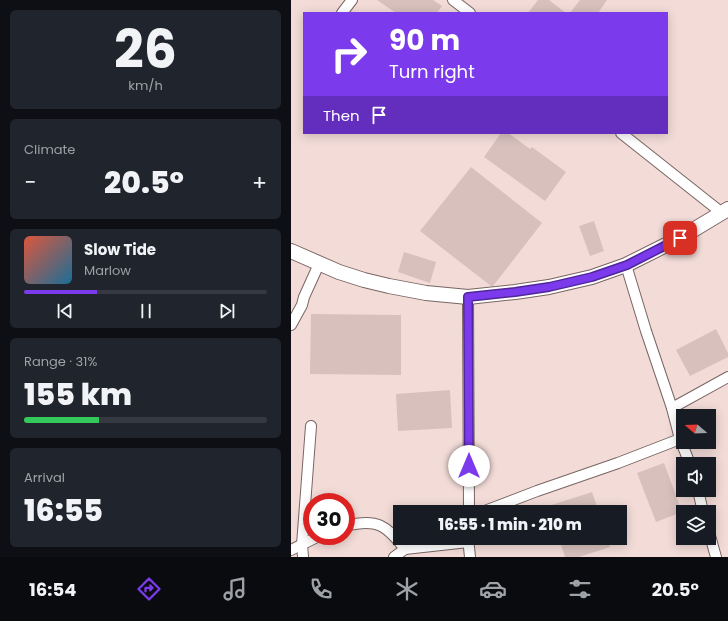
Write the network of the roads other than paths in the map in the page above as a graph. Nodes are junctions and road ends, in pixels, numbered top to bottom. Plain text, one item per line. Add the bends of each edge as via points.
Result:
1 (352, 0) edge
2 (453, 0) edge
3 (343, 12) edge
4 (468, 12) edge
5 (622, 134) edge
6 (725, 211) edge
7 (291, 250) edge
8 (319, 264) junction
9 (627, 265) junction
10 (468, 297) junction
11 (291, 325) edge
12 (728, 377) edge
13 (672, 408) junction
14 (676, 422) edge
15 (311, 426) dead end
16 (676, 441) edge
17 (469, 505) edge
18 (500, 505) edge
19 (355, 524) edge
20 (302, 545) junction
21 (433, 545) edge
22 (469, 545) edge
23 (713, 545) edge
24 (405, 549) junction
25 (291, 550) edge
26 (303, 557) edge
27 (394, 557) edge
28 (470, 557) edge
29 (716, 557) edge

1 - 3 street
2 - 4 street
5 - 6 street
6 - 9 street
7 - 8 street
8 - 10 street via 389,286
8 - 11 street
9 - 10 street via 592,277 549,287
9 - 13 street
10 - 17 street
12 - 13 street
13 - 14 street
15 - 20 street
16 - 18 street
19 - 24 street via 371,522 380,525
20 - 25 street
20 - 26 street
21 - 24 street
22 - 28 street
23 - 29 street
24 - 27 street

